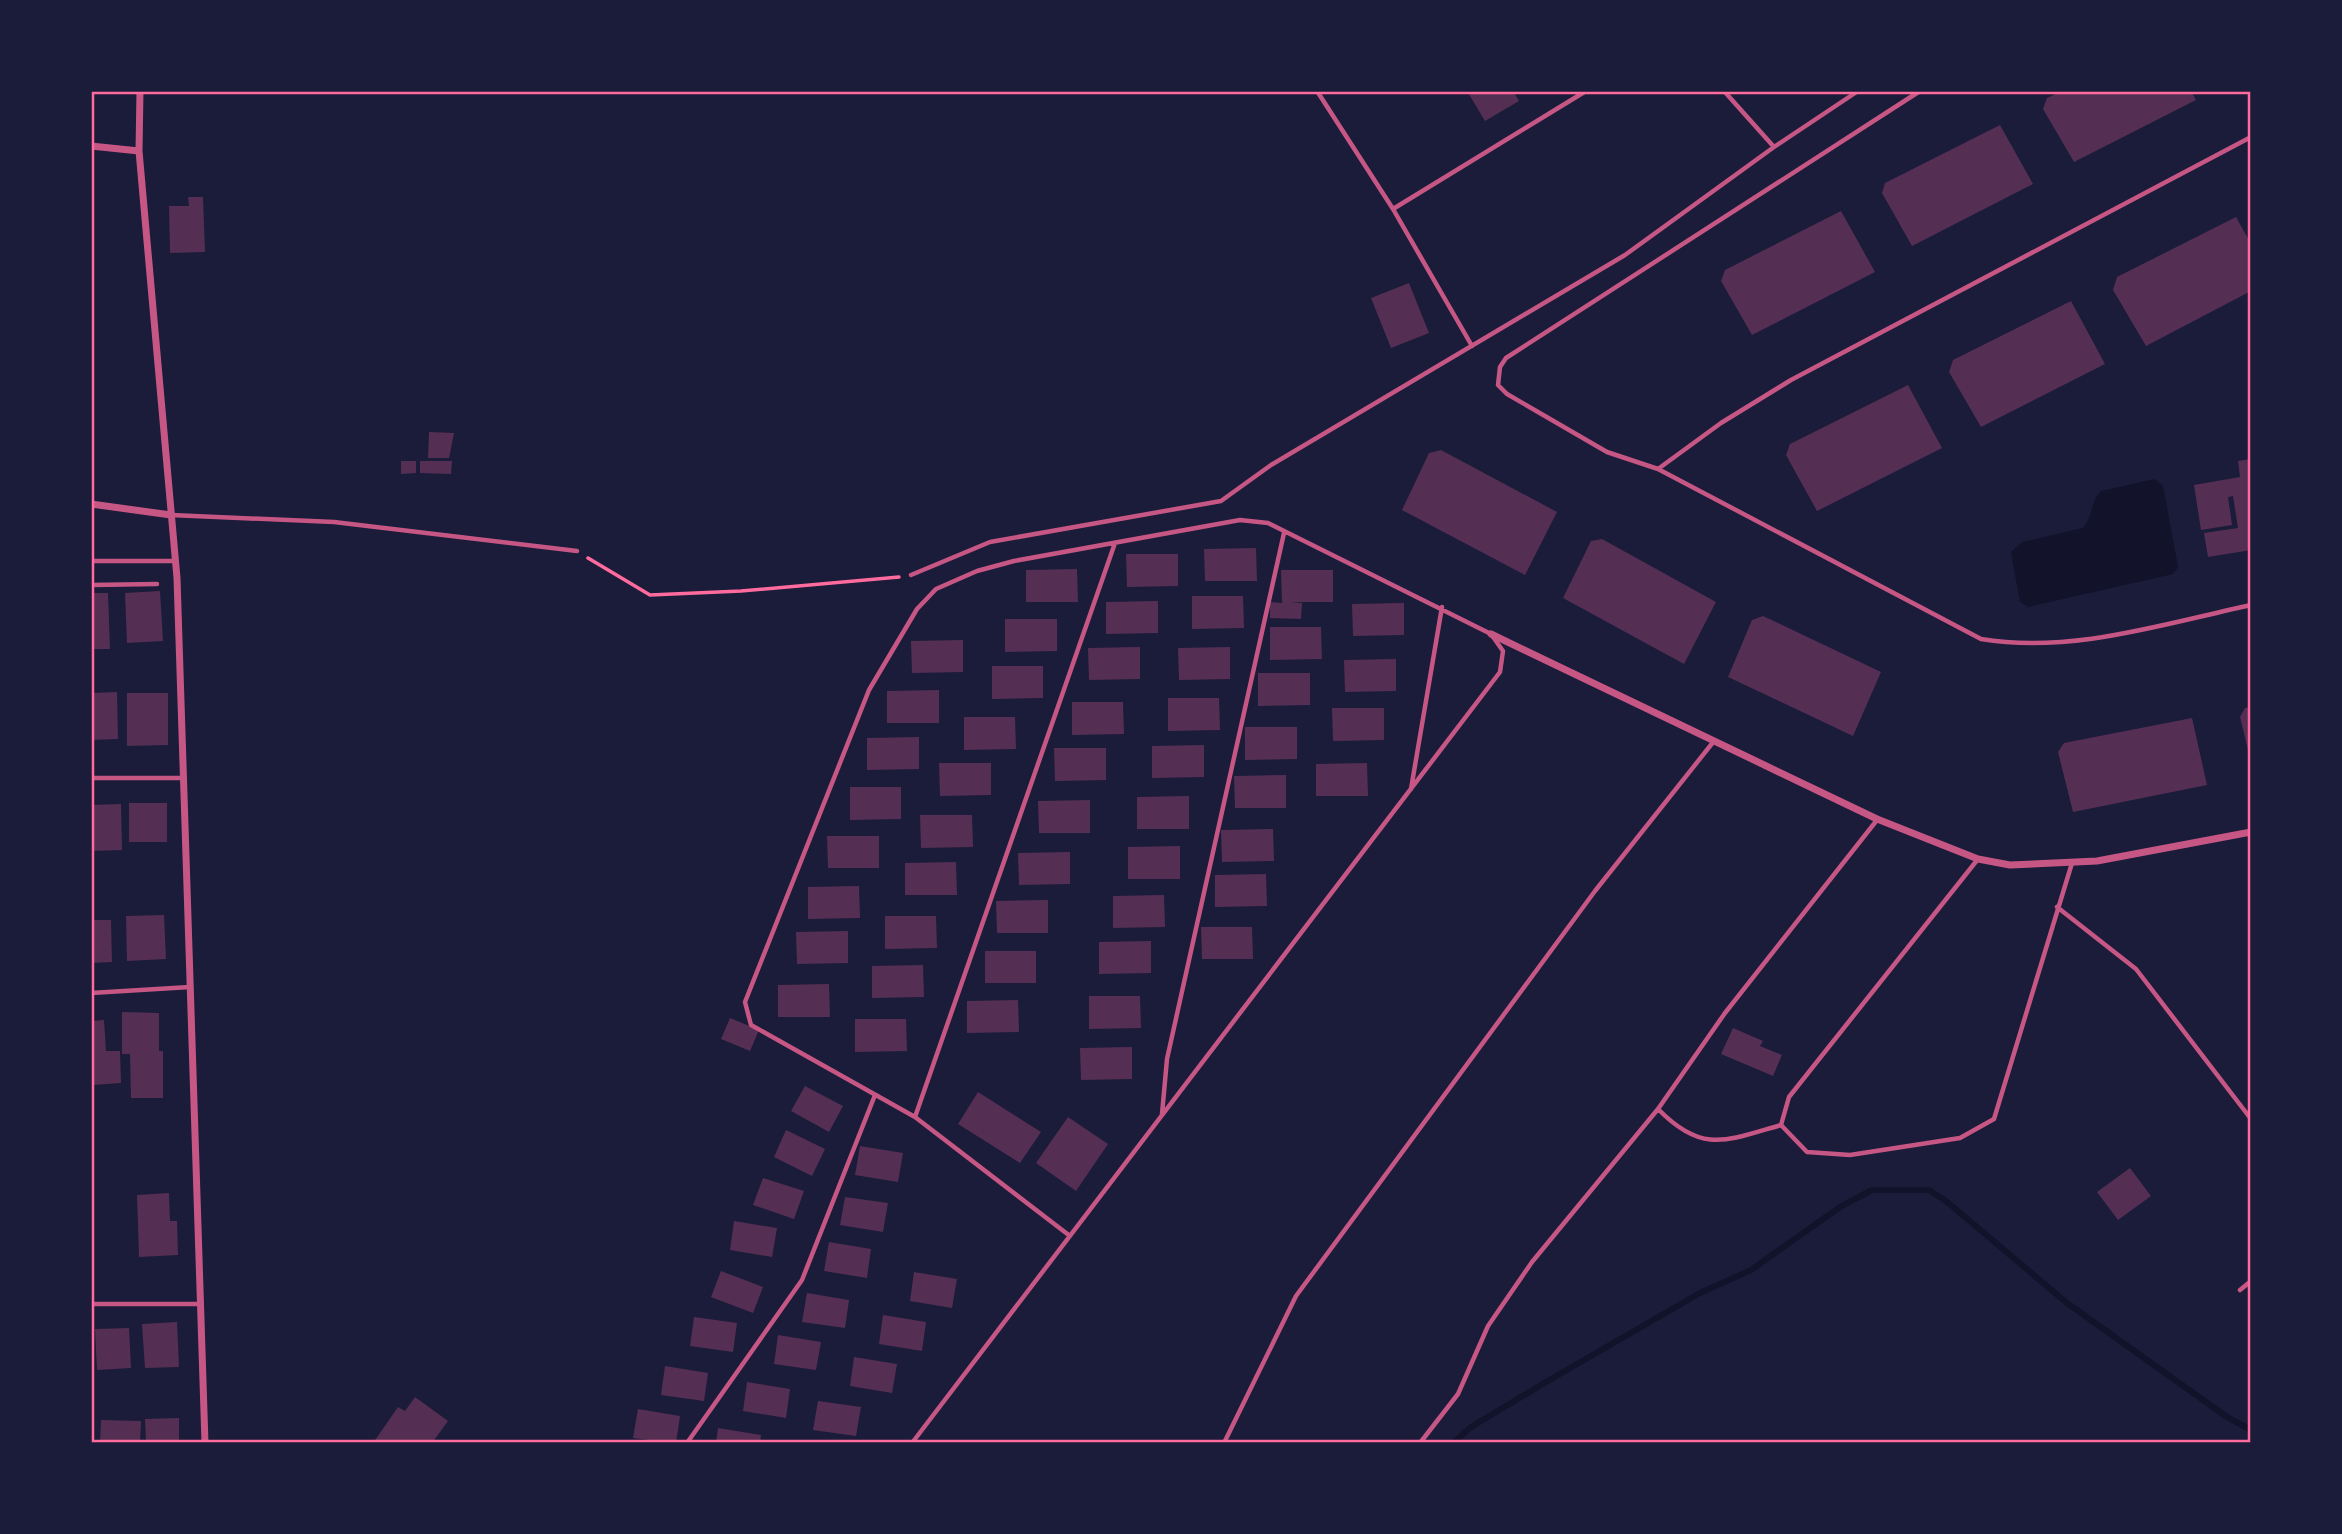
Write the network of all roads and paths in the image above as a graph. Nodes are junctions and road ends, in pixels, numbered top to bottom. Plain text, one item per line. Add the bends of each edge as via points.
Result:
1 (140, 91) edge
2 (1317, 91) edge
3 (1586, 91) edge
4 (1724, 91) edge
5 (1858, 91) edge
6 (1920, 91) edge
7 (2251, 137) edge
8 (91, 146) edge
9 (1774, 146) junction
10 (139, 150) junction
11 (1393, 209) junction
12 (1472, 346) junction
13 (1658, 469) junction
14 (91, 504) edge
15 (171, 515) junction
16 (1284, 533) junction
17 (1115, 543) junction
18 (577, 551) joint
19 (91, 561) edge
20 (175, 561) junction
21 (911, 575) joint
22 (157, 584) dead end
23 (91, 585) edge
24 (2251, 605) edge
25 (1441, 607) junction
26 (1491, 634) junction
27 (1714, 741) junction
28 (183, 778) junction
29 (91, 779) edge
30 (1410, 790) junction
31 (1877, 819) junction
32 (2251, 832) edge
33 (1978, 859) junction
34 (2071, 863) junction
35 (2057, 907) junction
36 (190, 987) junction
37 (91, 993) edge
38 (875, 1095) junction
39 (1658, 1109) junction
40 (1162, 1116) junction
41 (915, 1117) junction
42 (2251, 1119) edge
43 (1781, 1125) junction
44 (1070, 1236) junction
45 (2251, 1281) edge
46 (2240, 1290) dead end
47 (91, 1304) edge
48 (200, 1304) junction
49 (205, 1443) edge
50 (687, 1443) edge
51 (912, 1443) edge
52 (1224, 1443) edge
53 (1420, 1443) edge

1 - 10 street
2 - 11 lane
3 - 11 lane
4 - 9 lane
5 - 9 lane
6 - 13 lane via 1506,358 1498,385 1507,394 1607,452
7 - 13 lane via 1791,380
8 - 10 street
9 - 12 lane via 1625,255
10 - 15 street
11 - 12 lane
12 - 21 lane via 1271,465 1221,501 990,542
13 - 24 lane via 1981,639 2032,645 2066,642
14 - 15 street
15 - 18 lane via 334,522
15 - 20 street
16 - 17 lane via 1268,523 1240,520
16 - 25 lane
16 - 40 lane via 1167,1059
17 - 38 lane via 977,571 936,589 917,609 855,722 745,1002 751,1025
17 - 41 lane
18 - 21 path via 650,595 741,592
19 - 20 lane
20 - 28 street
22 - 23 lane
25 - 26 lane
25 - 30 lane
26 - 27 street
26 - 30 lane via 1503,651 1500,672
27 - 31 street
27 - 52 lane via 1595,891 1296,1296
28 - 29 lane
28 - 36 street
30 - 40 lane
31 - 33 street
31 - 39 lane via 1725,1013
32 - 34 street
33 - 34 street via 2010,865
33 - 43 lane via 1789,1097
34 - 35 lane
35 - 42 lane via 2136,969
35 - 43 lane via 1994,1119 1960,1138 1850,1155 1808,1152
36 - 37 lane
36 - 48 street
38 - 41 lane
38 - 50 lane via 802,1280
39 - 43 lane via 1679,1130 1715,1142
39 - 53 lane via 1532,1262 1488,1326 1458,1394
40 - 44 lane
41 - 44 lane
44 - 51 lane
45 - 46 lane
47 - 48 lane
48 - 49 street

